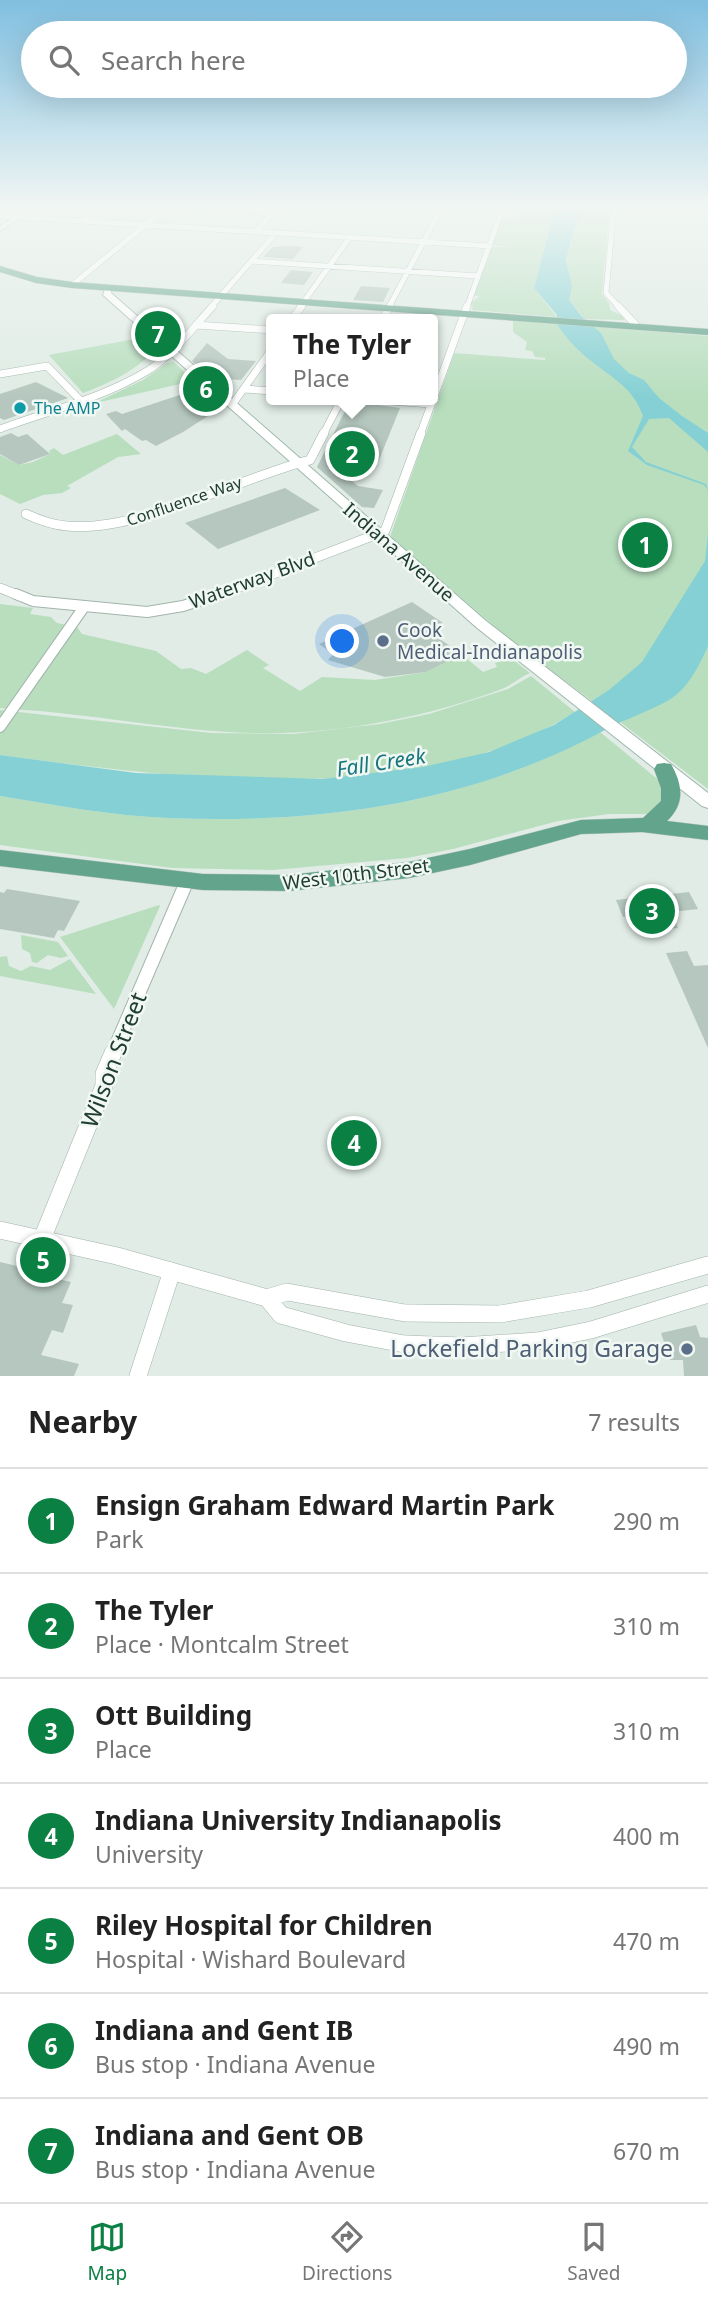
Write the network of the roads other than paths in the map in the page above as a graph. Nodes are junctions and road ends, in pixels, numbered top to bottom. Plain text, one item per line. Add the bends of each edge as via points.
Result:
1 (0, 269) edge
2 (91, 269) edge
3 (244, 269) edge
4 (327, 269) edge
5 (373, 269) edge
6 (480, 269) edge
7 (608, 269) edge
8 (408, 271) junction
9 (478, 276) junction
10 (72, 285) junction
11 (109, 288) junction
12 (220, 296) junction
13 (304, 302) junction
14 (390, 307) junction
15 (465, 313) junction
16 (296, 314) edge
17 (386, 314) edge
18 (635, 324) junction
19 (196, 325) junction
20 (266, 330) edge
21 (708, 332) edge
22 (171, 350) junction
23 (266, 356) edge
24 (0, 374) edge
25 (438, 385) edge
26 (244, 389) junction
27 (266, 391) edge
28 (80, 400) junction
29 (232, 405) junction
30 (338, 405) edge
31 (431, 405) edge
32 (0, 429) edge
33 (299, 464) junction
34 (26, 514) dead end
35 (377, 533) junction
36 (0, 588) edge
37 (83, 607) junction
38 (0, 727) edge
39 (664, 769) junction
40 (708, 802) edge
41 (648, 825) junction
42 (708, 833) edge
43 (0, 858) edge
44 (187, 881) junction
45 (0, 1230) edge
46 (42, 1239) junction
47 (708, 1265) edge
48 (172, 1271) junction
49 (708, 1294) edge
50 (267, 1298) junction
51 (138, 1376) edge

1 - 10 main road
2 - 10 street
3 - 12 street
4 - 13 street
5 - 8 street
6 - 9 street
7 - 18 street via 606,293
8 - 9 street
8 - 14 street
9 - 15 street
10 - 11 main road
11 - 12 main road
11 - 22 main road, Indiana Avenue via 106,293
12 - 13 main road
12 - 19 street
13 - 14 main road
13 - 16 street
14 - 15 main road
14 - 17 street
15 - 18 main road
15 - 25 street
18 - 21 main road
19 - 20 street
19 - 22 street
22 - 28 street via 140,376
22 - 29 main road, Indiana Avenue
23 - 26 street
24 - 28 street via 47,366
26 - 27 street
26 - 29 street
28 - 32 street
29 - 33 main road, Indiana Avenue
30 - 33 street via 310,460
31 - 35 street via 385,531
33 - 34 street, Confluence Way via 115,524 62,525
33 - 35 main road, Indiana Avenue
35 - 37 street, Waterway Blvd via 183,606 147,612
35 - 39 main road, Indiana Avenue via 481,624
36 - 37 street, Waterway Blvd via 33,601
37 - 38 street
39 - 40 main road, Indiana Avenue
39 - 41 main road via 672,801
41 - 42 main road, West 10th Street
41 - 44 main road, West 10th Street via 574,828 470,858 366,877 279,883
43 - 44 main road, West 10th Street
44 - 46 street, Wilson Street via 104,1074 104,1086
45 - 46 street
46 - 48 street
47 - 50 street via 589,1300 500,1314 404,1313 287,1292
48 - 50 street
48 - 51 street
49 - 50 street via 591,1330 530,1342 461,1346 404,1344 346,1334 281,1315

